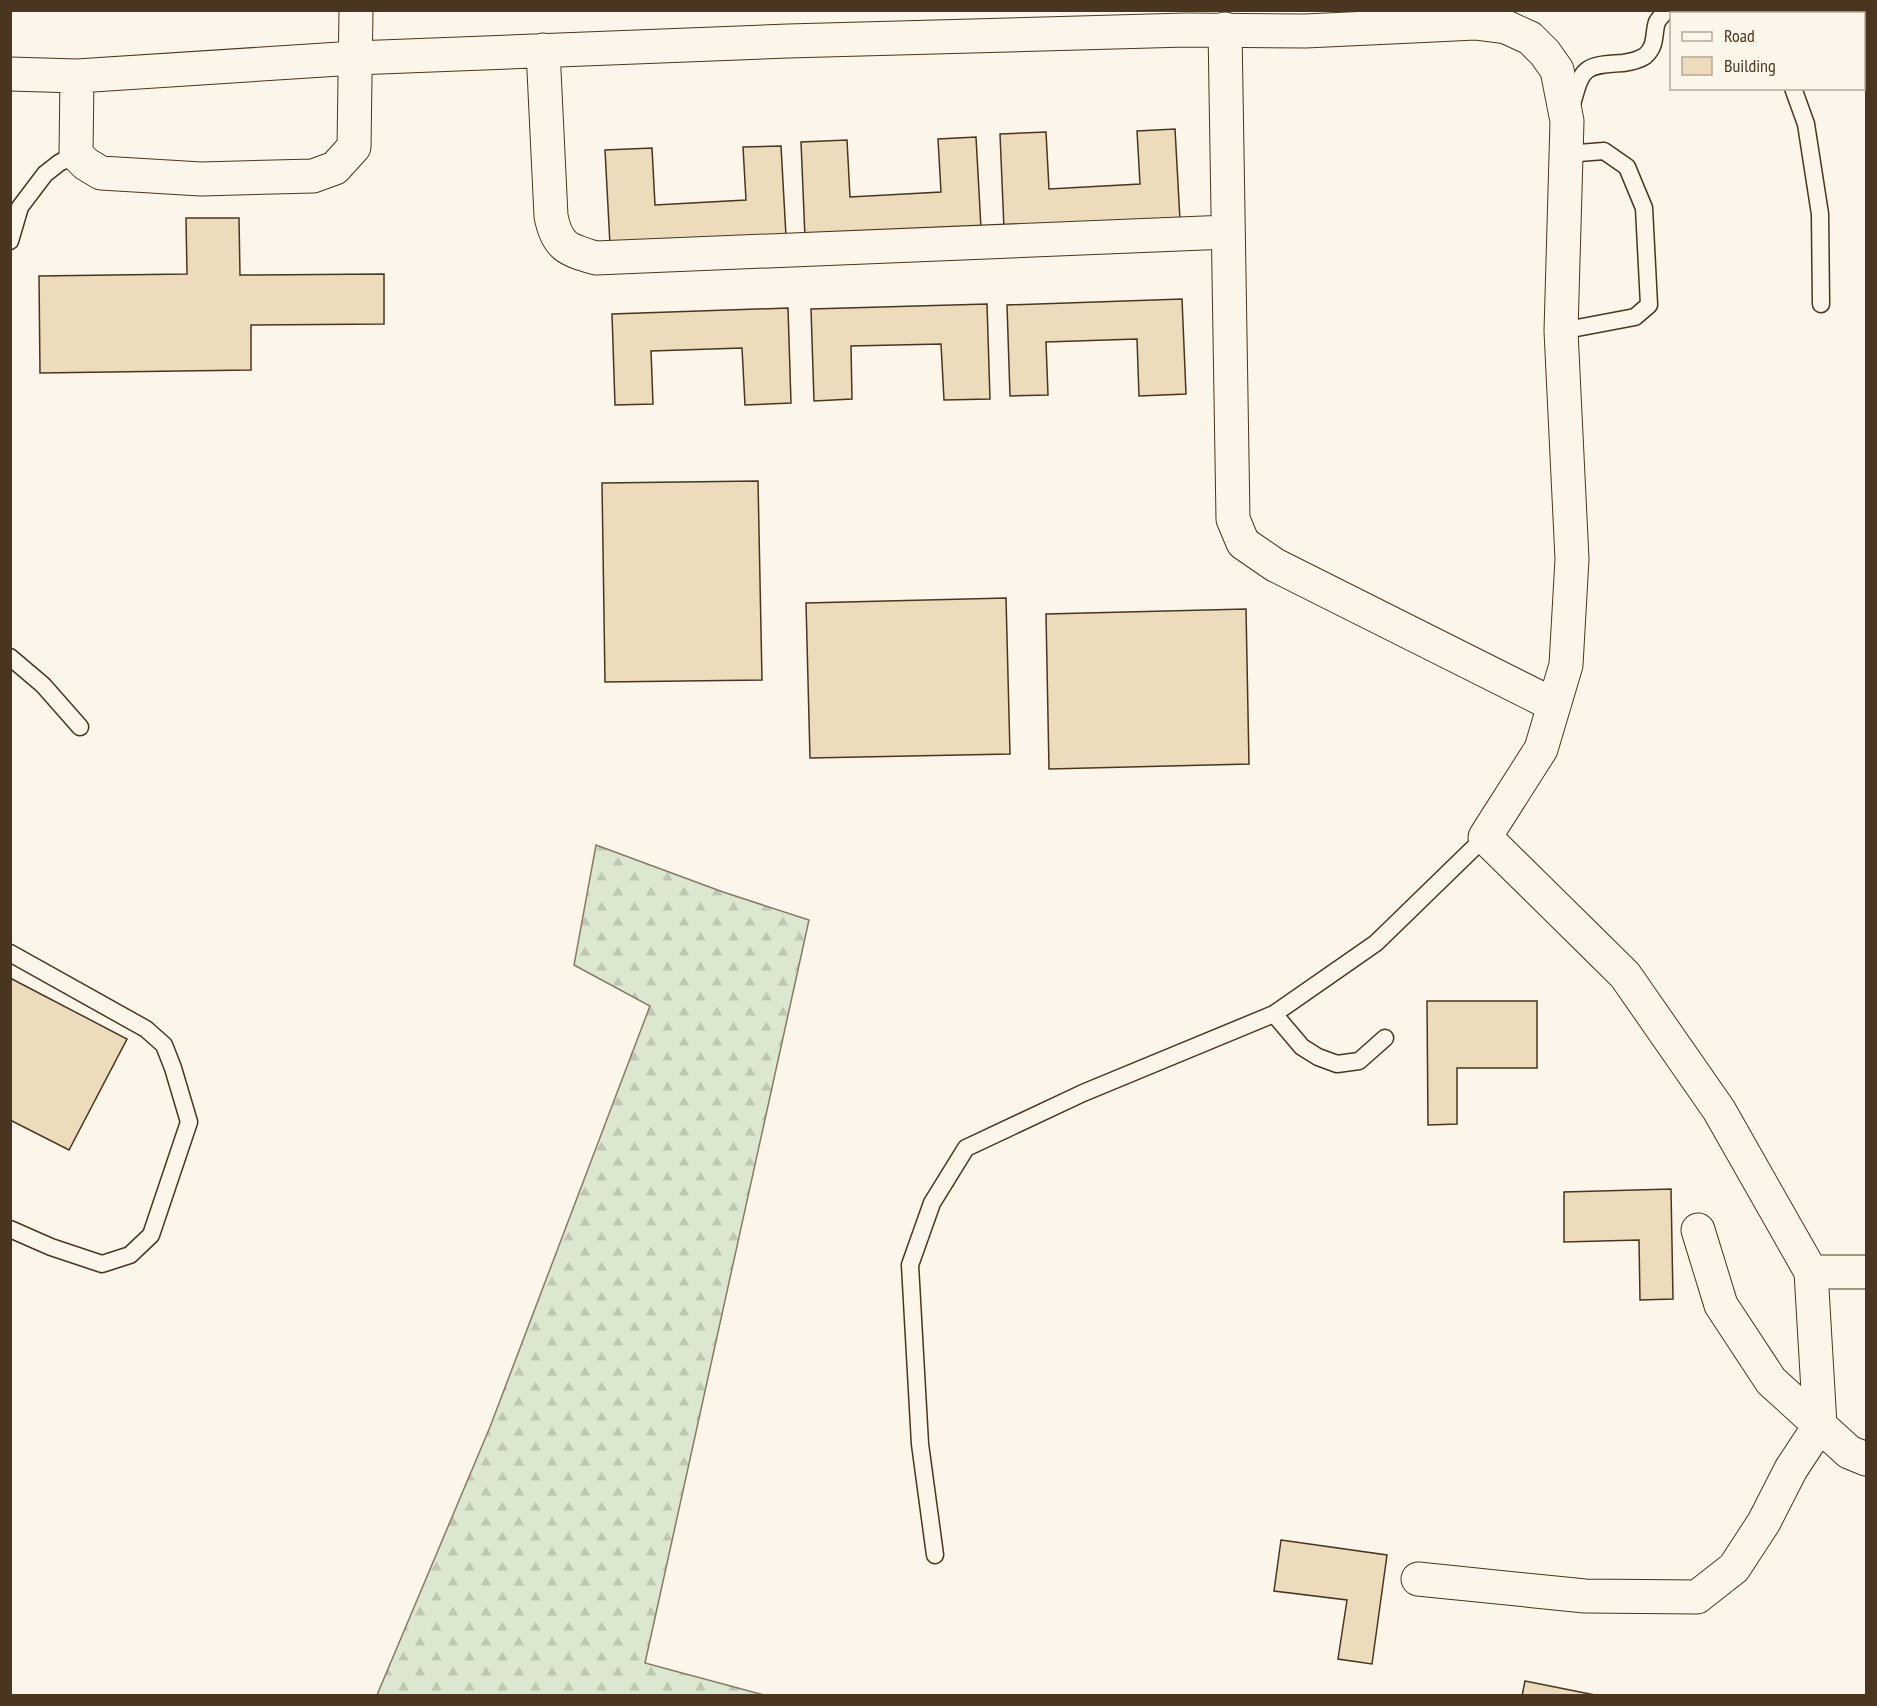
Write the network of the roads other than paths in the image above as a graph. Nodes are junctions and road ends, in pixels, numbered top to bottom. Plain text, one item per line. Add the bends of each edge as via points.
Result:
1 (356, 10) edge
2 (1666, 10) edge
3 (1414, 18) edge
4 (1187, 20) edge
5 (1225, 29) junction
6 (543, 50) junction
7 (355, 58) junction
8 (10, 74) edge
9 (77, 76) junction
10 (1794, 90) edge
11 (1567, 121) junction
12 (76, 154) junction
13 (1566, 154) junction
14 (1228, 232) junction
15 (10, 241) edge
16 (1821, 304) dead end
17 (1562, 331) junction
18 (10, 657) edge
19 (1554, 705) junction
20 (80, 727) dead end
21 (1485, 837) junction
22 (10, 953) edge
23 (1274, 1014) junction
24 (1385, 1038) dead end
25 (10, 1229) edge
26 (1698, 1230) dead end
27 (1810, 1272) junction
28 (1866, 1272) edge
29 (1820, 1425) junction
30 (1866, 1458) edge
31 (936, 1555) dead end
32 (1419, 1579) dead end

1 - 7 street
2 - 11 lane via 1657,22 1656,39 1646,55 1631,62 1596,64 1585,71 1578,81
3 - 5 street via 1305,30
3 - 11 street via 1506,27 1530,38 1557,70
4 - 5 street
4 - 6 street
5 - 14 street
6 - 7 street
6 - 14 street via 555,234 568,250 596,258
7 - 9 street
7 - 12 street via 354,147 335,168 313,176 201,179 101,173
8 - 9 street
9 - 12 street
10 - 16 lane via 1806,124 1820,214
11 - 13 street
12 - 15 lane via 45,174 20,207
13 - 17 street
13 - 17 lane via 1604,151 1627,167 1644,208 1649,305 1635,317
14 - 19 street via 1233,519 1243,543 1275,565
17 - 19 street via 1572,559 1566,666
18 - 20 lane via 43,685
19 - 21 street via 1540,749
21 - 23 lane via 1376,943
21 - 27 street via 1625,975 1719,1110
22 - 25 lane via 146,1029 164,1045 189,1122 151,1235 130,1255 102,1264
23 - 24 lane via 1302,1047 1337,1064 1359,1061
23 - 31 lane via 1083,1093 966,1148 932,1203 910,1265 920,1444
26 - 29 street via 1721,1305 1772,1381
27 - 28 street
27 - 29 street
29 - 30 street via 1849,1452
29 - 32 street via 1734,1568 1697,1597 1585,1596

